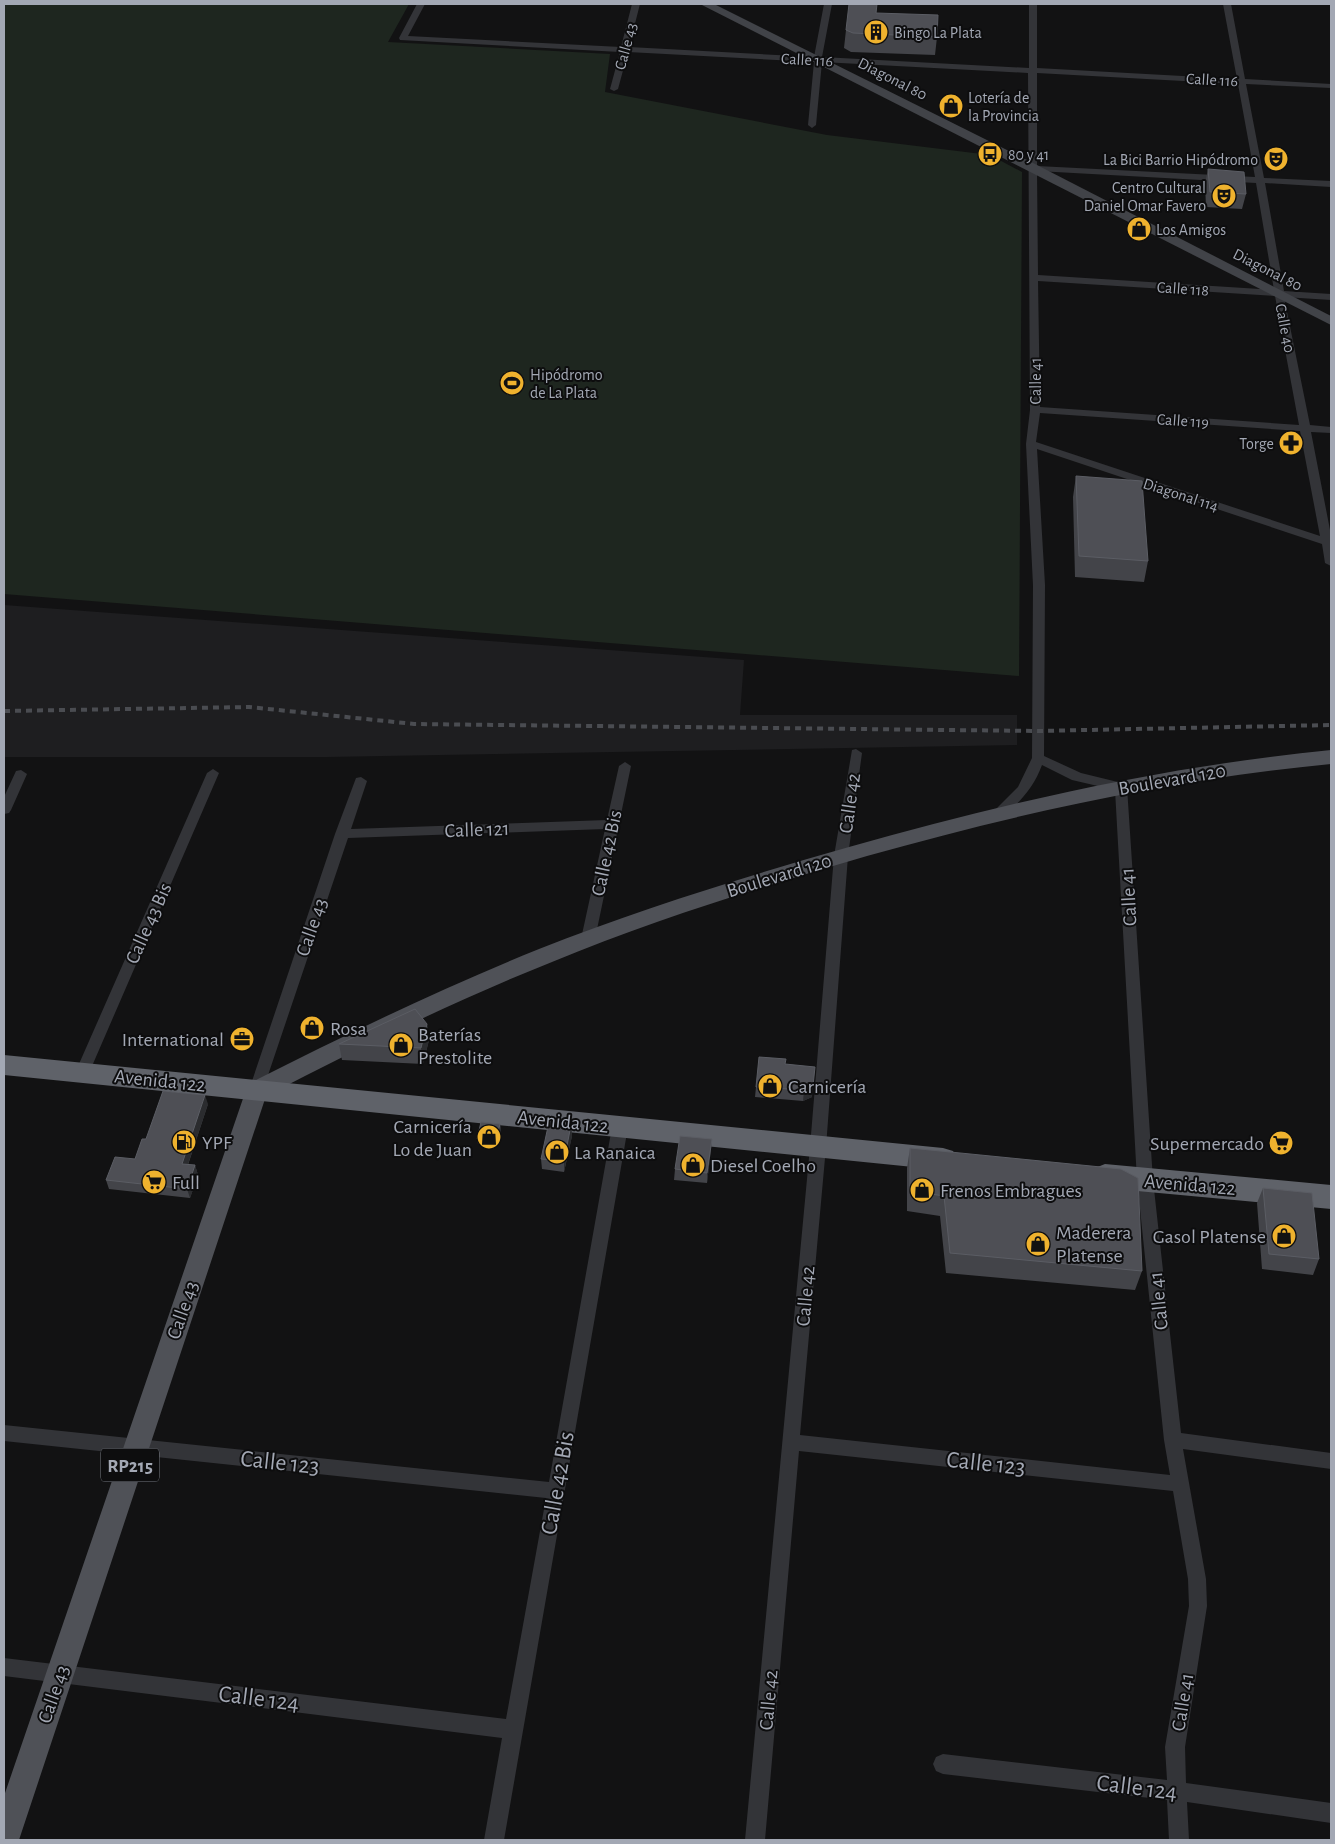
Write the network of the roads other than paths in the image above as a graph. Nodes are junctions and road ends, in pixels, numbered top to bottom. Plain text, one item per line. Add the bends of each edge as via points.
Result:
1 (421, 4) edge
2 (636, 4) edge
3 (706, 4) edge
4 (724, 4) edge
5 (828, 4) edge
6 (1033, 4) edge
7 (1227, 4) edge
8 (624, 49) junction
9 (819, 56) junction
10 (834, 60) junction
11 (1032, 70) junction
12 (1241, 81) junction
13 (1331, 86) edge
14 (614, 89) dead end
15 (812, 125) dead end
16 (1032, 162) junction
17 (1054, 169) junction
18 (1260, 180) junction
19 (1331, 184) edge
20 (1034, 278) junction
21 (1279, 289) junction
22 (1301, 295) junction
23 (1331, 297) edge
24 (1331, 310) edge
25 (1331, 321) edge
26 (1035, 410) junction
27 (1306, 428) junction
28 (1331, 430) edge
29 (1031, 444) junction
30 (1329, 543) edge
31 (1331, 563) edge
32 (856, 753) dead end
33 (1331, 757) edge
34 (1038, 758) junction
35 (624, 766) dead end
36 (213, 773) dead end
37 (21, 774) dead end
38 (361, 781) dead end
39 (1121, 787) junction
40 (4, 810) edge
41 (998, 814) junction
42 (612, 824) junction
43 (342, 834) junction
44 (841, 856) junction
45 (588, 939) junction
46 (4, 1065) edge
47 (82, 1073) junction
48 (256, 1090) junction
49 (620, 1127) junction
50 (818, 1147) junction
51 (967, 1162) edge
52 (1076, 1173) edge
53 (1145, 1180) junction
54 (1331, 1198) edge
55 (4, 1433) edge
56 (1173, 1440) junction
57 (792, 1442) junction
58 (137, 1447) junction
59 (1331, 1461) edge
60 (1181, 1484) junction
61 (556, 1491) junction
62 (4, 1666) edge
63 (60, 1674) junction
64 (514, 1730) junction
65 (943, 1764) dead end
66 (1176, 1791) junction
67 (1331, 1813) edge
68 (4, 1840) edge
69 (494, 1840) edge
70 (755, 1840) edge
71 (1179, 1840) edge

1 - 8 street, Calle 116 via 403,38
2 - 8 street, Calle 43
3 - 9 main road, Diagonal 80
4 - 9 main road, Diagonal 80
5 - 9 street
6 - 11 street, Calle 41
7 - 12 street, Calle 40
8 - 9 street, Calle 116
8 - 14 street, Calle 43
9 - 10 main road, Diagonal 80
9 - 15 street
9 - 16 main road, Diagonal 80
10 - 11 street, Calle 116
10 - 16 main road, Diagonal 80
11 - 12 street, Calle 116
11 - 16 street, Calle 41
12 - 13 street, Calle 116
12 - 18 street, Calle 40
16 - 17 main road, Diagonal 80
16 - 20 street, Calle 41
16 - 21 main road, Diagonal 80
17 - 18 street
17 - 21 main road, Diagonal 80
18 - 19 street
18 - 21 street, Calle 40
20 - 21 street, Calle 118
20 - 26 street, Calle 41
21 - 22 main road, Diagonal 80
21 - 25 main road, Diagonal 80
21 - 27 street, Calle 40
22 - 23 street
22 - 24 main road, Diagonal 80
26 - 27 street, Calle 119
26 - 29 street, Calle 41
27 - 28 street, Calle 119
27 - 30 street, Calle 40
29 - 30 street, Diagonal 114
29 - 34 street, Calle 41 via 1039,585
30 - 31 street, Calle 40
32 - 44 street, Calle 42
33 - 39 main road, Boulevard 120 via 1251,765
34 - 39 street via 1077,777
34 - 41 street, Calle 41 via 1023,792
35 - 42 street, Calle 42 Bis
36 - 47 street, Calle 43 Bis
37 - 40 street
38 - 43 street, Calle 43
39 - 41 main road, Boulevard 120
39 - 53 street, Calle 41
41 - 44 main road, Boulevard 120
42 - 43 street, Calle 121
42 - 45 street, Calle 42 Bis
43 - 48 street, Calle 43
44 - 45 main road, Boulevard 120 via 774,875
44 - 50 street, Calle 42
45 - 48 main road, Boulevard 120 via 384,1027
46 - 47 highway, Avenida 122
47 - 48 highway, Avenida 122
48 - 49 highway, Avenida 122
48 - 58 main road, Calle 43 / RP215
49 - 50 highway, Avenida 122
49 - 61 street, Calle 42 Bis
50 - 51 highway, Avenida 122
50 - 57 street, Calle 42
52 - 53 highway, Avenida 122
53 - 54 highway, Avenida 122
53 - 56 street, Calle 41
55 - 58 street, Calle 123
56 - 59 street
56 - 60 street, Calle 41
57 - 60 street, Calle 123
57 - 70 street, Calle 42
58 - 61 street, Calle 123
58 - 63 main road, Calle 43 / RP215
60 - 66 street, Calle 41 via 1197,1579 1198,1606 1175,1747
61 - 64 street, Calle 42 Bis
62 - 63 street, Calle 124
63 - 64 street, Calle 124
63 - 68 main road, Calle 43 / RP215
64 - 69 street, Calle 42 Bis
65 - 66 street, Calle 124
66 - 67 street, Calle 124
66 - 71 street, Calle 41

